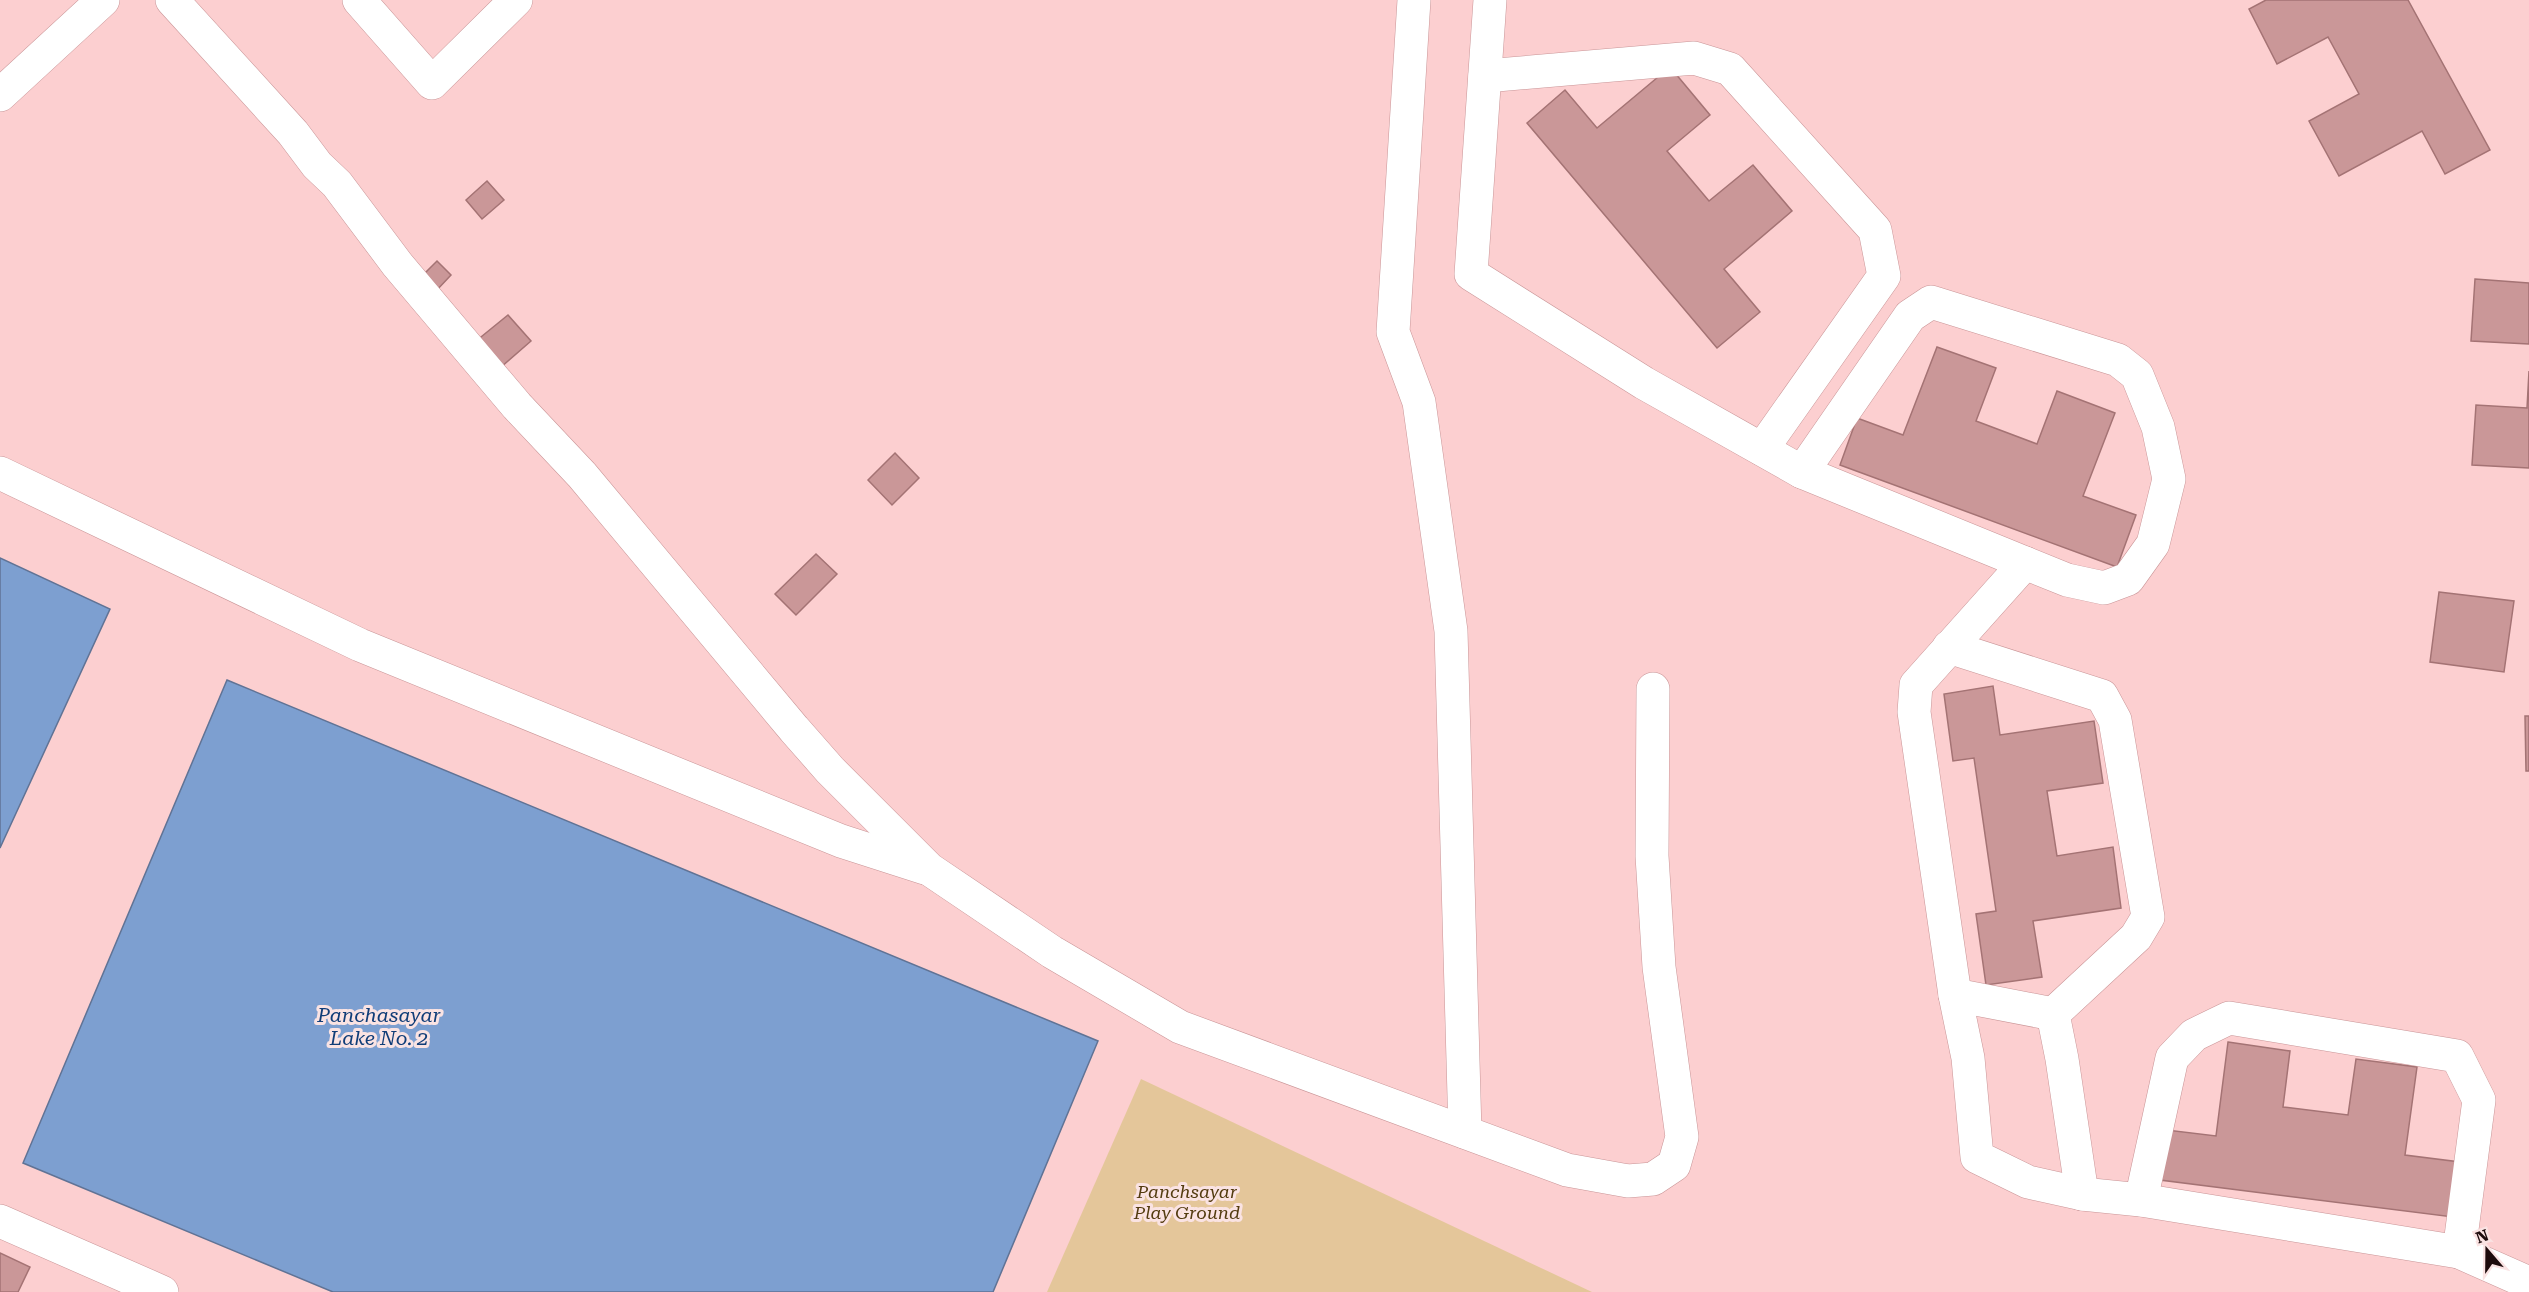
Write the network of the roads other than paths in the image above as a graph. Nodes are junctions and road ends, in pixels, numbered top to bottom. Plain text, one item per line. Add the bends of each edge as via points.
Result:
1 (103, 0) edge
2 (172, 0) edge
3 (359, 0) edge
4 (516, 0) edge
5 (1414, 0) edge
6 (1490, 0) edge
7 (1485, 76) junction
8 (0, 95) edge
9 (1762, 449) junction
10 (1802, 472) junction
11 (0, 473) edge
12 (2025, 563) junction
13 (1949, 647) junction
14 (1653, 689) dead end
15 (929, 869) junction
16 (1955, 995) junction
17 (2053, 1014) junction
18 (1465, 1132) junction
19 (2082, 1194) junction
20 (2140, 1200) junction
21 (0, 1221) edge
22 (2459, 1252) junction
23 (2529, 1283) edge
24 (162, 1292) edge

1 - 8 street
2 - 15 street via 294,133 397,264 517,406 598,493 794,729
3 - 4 street via 432,83
5 - 18 street via 1393,332 1419,402 1451,631
6 - 7 street
7 - 9 street via 1471,274 1644,383
7 - 9 street via 1694,58 1730,69 1875,230 1884,276
9 - 10 street
10 - 12 street
10 - 12 street via 1910,316 1931,302 2118,360 2137,375 2158,427 2169,479 2152,544 2128,579 2104,588 2067,580
11 - 15 street via 360,645 841,841
12 - 13 street
13 - 16 street via 1916,685 1914,712
13 - 17 street via 2102,696 2115,720 2148,917 2136,937
14 - 18 street via 1654,889 1659,966 1682,1137 1674,1165 1653,1179 1628,1181 1567,1170
15 - 18 street via 1052,952 1180,1026
16 - 17 street
16 - 19 street via 1968,1058 1977,1157 2028,1182
17 - 19 street
19 - 20 street
20 - 22 street
20 - 22 street via 2172,1058 2194,1035 2229,1018 2457,1056 2479,1100
21 - 24 street
22 - 23 street

